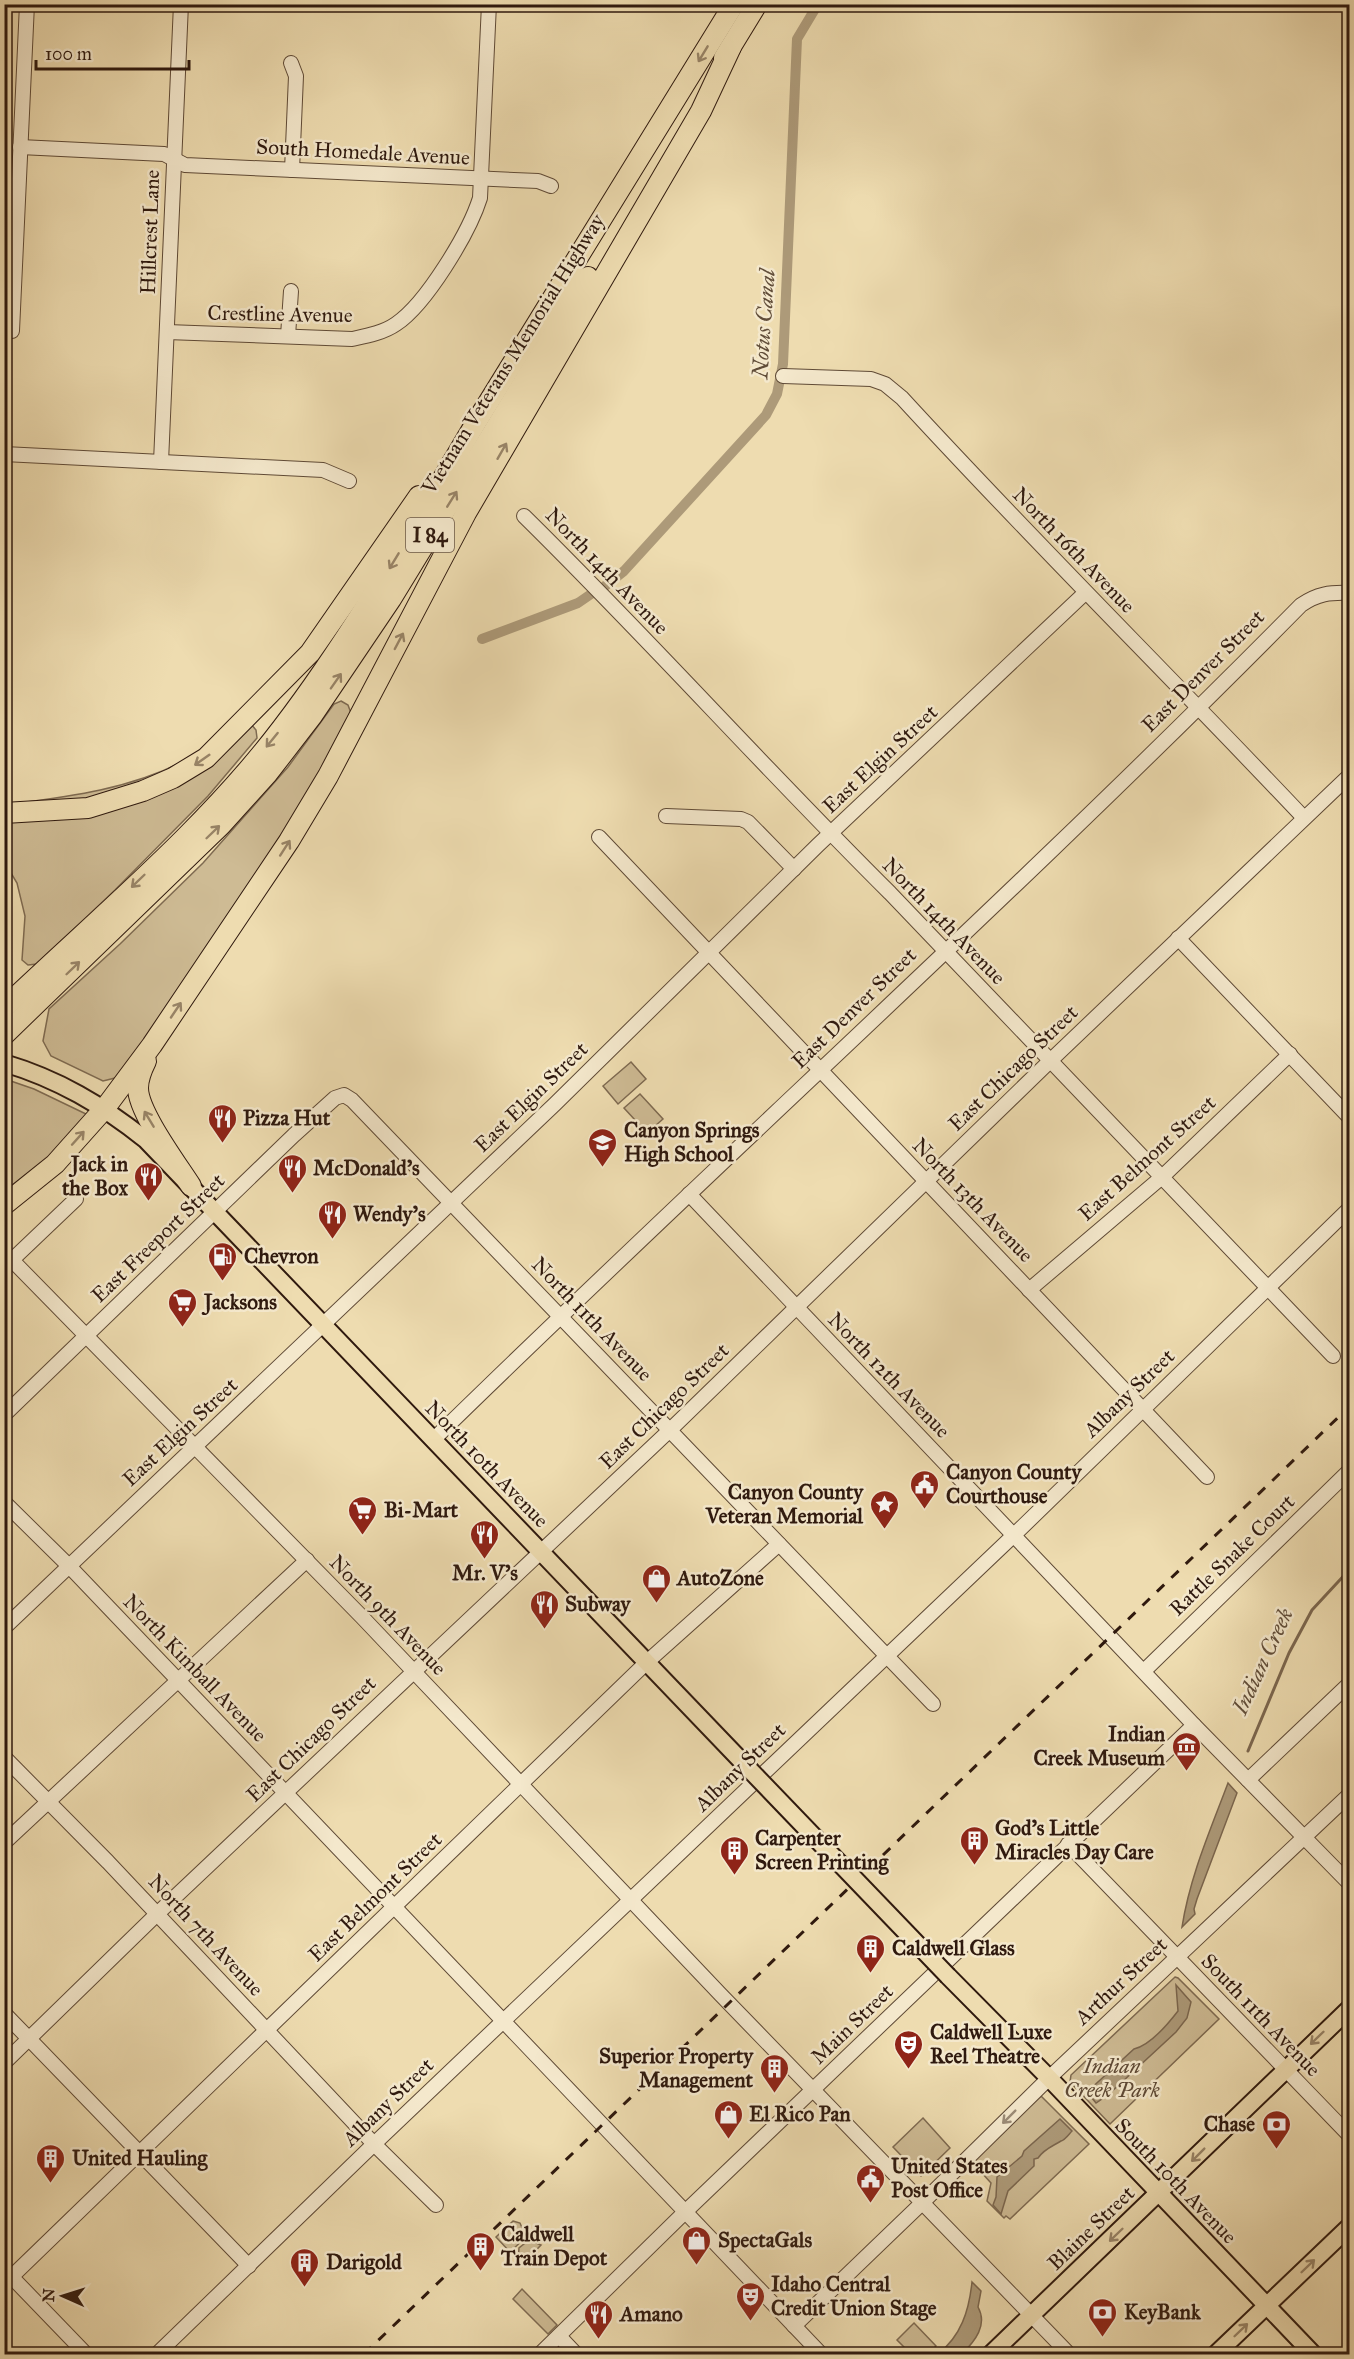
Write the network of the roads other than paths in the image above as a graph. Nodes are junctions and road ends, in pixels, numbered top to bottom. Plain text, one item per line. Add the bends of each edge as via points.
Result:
1 (27, 4) edge
2 (182, 4) edge
3 (489, 4) edge
4 (734, 4) edge
5 (757, 4) edge
6 (731, 47) junction
7 (291, 63) dead end
8 (20, 147) junction
9 (174, 159) junction
10 (292, 170) junction
11 (482, 178) junction
12 (551, 186) dead end
13 (11, 212) edge
14 (291, 291) dead end
15 (14, 331) edge
16 (167, 332) junction
17 (288, 336) junction
18 (783, 376) dead end
19 (476, 423) junction
20 (4, 454) edge
21 (160, 462) junction
22 (349, 481) dead end
23 (524, 516) dead end
24 (1350, 593) edge
25 (1085, 594) junction
26 (1198, 707) junction
27 (1350, 775) edge
28 (4, 813) edge
29 (666, 816) dead end
30 (1305, 818) junction
31 (831, 834) junction
32 (599, 837) dead end
33 (794, 868) junction
34 (1178, 939) junction
35 (945, 951) junction
36 (709, 953) junction
37 (6, 1007) edge
38 (4, 1035) edge
39 (152, 1045) junction
40 (1290, 1054) junction
41 (1050, 1061) junction
42 (4, 1063) edge
43 (820, 1070) junction
44 (344, 1095) joint
45 (105, 1108) junction
46 (1350, 1118) edge
47 (1162, 1177) junction
48 (926, 1181) junction
49 (191, 1186) junction
50 (689, 1194) junction
51 (76, 1199) dead end
52 (451, 1202) junction
53 (4, 1205) edge
54 (1350, 1208) edge
55 (215, 1212) junction
56 (9, 1255) edge
57 (1268, 1288) junction
58 (1029, 1290) junction
59 (795, 1307) junction
60 (559, 1316) junction
61 (322, 1325) junction
62 (87, 1336) junction
63 (1332, 1356) dead end
64 (1143, 1409) junction
65 (4, 1415) edge
66 (670, 1430) junction
67 (433, 1440) junction
68 (195, 1446) junction
69 (1350, 1470) edge
70 (1207, 1477) dead end
71 (4, 1502) edge
72 (1014, 1534) junction
73 (779, 1544) junction
74 (541, 1552) junction
75 (307, 1560) junction
76 (69, 1566) junction
77 (4, 1628) edge
78 (888, 1655) junction
79 (647, 1662) junction
80 (1144, 1670) junction
81 (413, 1671) junction
82 (179, 1682) junction
83 (1350, 1683) edge
84 (933, 1704) dead end
85 (1194, 1725) junction
86 (4, 1757) edge
87 (1248, 1780) junction
88 (522, 1784) junction
89 (285, 1794) junction
90 (1350, 1794) edge
91 (48, 1802) junction
92 (1305, 1837) junction
93 (4, 1843) edge
94 (1068, 1844) junction
95 (833, 1856) joint
96 (1350, 1884) edge
97 (632, 1900) junction
98 (394, 1908) junction
99 (157, 1914) junction
100 (1177, 1958) junction
101 (1350, 2008) edge
102 (4, 2013) edge
103 (502, 2022) junction
104 (267, 2031) junction
105 (29, 2039) junction
106 (4, 2063) edge
107 (1285, 2069) junction
108 (1049, 2078) junction
109 (814, 2090) junction
110 (1350, 2136) edge
111 (374, 2144) junction
112 (141, 2153) junction
113 (1158, 2194) junction
114 (922, 2203) junction
115 (436, 2205) dead end
116 (685, 2212) junction
117 (1350, 2226) edge
118 (249, 2266) junction
119 (7, 2277) edge
120 (1266, 2306) junction
121 (1032, 2316) junction
122 (794, 2326) junction
123 (559, 2336) junction
124 (86, 2355) edge
125 (157, 2355) edge
126 (540, 2355) edge
127 (576, 2355) edge
128 (821, 2355) edge
129 (991, 2355) edge
130 (1069, 2355) edge
131 (1216, 2355) edge
132 (1313, 2355) edge

1 - 8 street
2 - 9 street, Hillcrest Lane
3 - 11 street, Crestline Avenue
4 -> 19 highway, Vietnam Veterans Memorial Highway / I 84
5 - 6 highway, Vietnam Veterans Memorial Highway / I 84
38 -> 6 highway, Vietnam Veterans Memorial Highway / I 84 via 221,825 312,716 391,599
39 -> 6 highway via 309,809 466,513 701,111
7 - 10 street via 296,76
8 - 9 street, South Homedale Avenue via 164,154
8 - 13 street
9 - 10 street, South Homedale Avenue via 185,165
9 - 16 street, Hillcrest Lane
10 - 11 street, South Homedale Avenue
11 - 12 street, South Homedale Avenue via 538,181
11 - 17 street, Crestline Avenue via 476,211 445,265 420,302 396,324 352,339
13 - 15 street
14 - 17 street
16 - 17 street, Crestline Avenue
16 - 21 street, Hillcrest Lane
18 - 25 street, North 16th Avenue via 871,379 885,384
19 -> 28 highway via 436,471 310,653 206,758 143,791 88,808
19 -> 37 highway, Vietnam Veterans Memorial Highway / I 84 via 370,600 282,729 188,833
20 - 21 street
21 - 22 street via 328,471
23 - 31 street, North 14th Avenue
24 - 26 street, East Denver Street via 1329,592 1300,604
25 - 26 street, North 16th Avenue
25 - 31 street, East Elgin Street
26 - 30 street, North 16th Avenue
26 - 35 street, East Denver Street
27 - 30 street, East Chicago Street
29 - 33 street via 741,819
30 - 34 street, East Chicago Street
31 - 33 street, East Elgin Street
31 - 35 street, North 14th Avenue
32 - 36 street, North 13th Avenue
33 - 36 street, East Elgin Street
34 - 40 street
34 - 41 street, East Chicago Street
35 - 41 street, North 14th Avenue
35 - 43 street, East Denver Street
36 - 43 street, North 13th Avenue
36 - 52 street, East Elgin Street
39 - 45 highway
49 -> 39 highway via 139,1099 138,1080
40 - 46 street
40 - 47 street, East Belmont Street
41 - 47 street, North 14th Avenue
41 - 48 street, East Chicago Street
42 - 45 main road, North 10th Avenue via 50,1079
43 - 48 street, North 13th Avenue
43 - 50 street, East Denver Street
44 - 52 street, North 11th Avenue
44 - 55 street, East Freeport Street via 321,1110
45 - 49 main road, North 10th Avenue via 146,1140
53 -> 45 highway via 55,1164
47 - 57 street, North 14th Avenue
47 - 58 street, East Belmont Street
48 - 58 street, North 13th Avenue
48 - 59 street, East Chicago Street
49 - 55 main road, North 10th Avenue
50 - 59 street, North 12th Avenue
50 - 60 street, East Denver Street
51 - 56 street
52 - 60 street, North 11th Avenue
52 - 61 street, East Elgin Street
54 - 57 street, Albany Street
55 - 61 main road, North 10th Avenue
55 - 62 street, East Freeport Street
56 - 62 street, North 9th Avenue
57 - 63 street, North 14th Avenue
57 - 64 street, Albany Street
58 - 64 street, North 13th Avenue
59 - 66 street, East Chicago Street
59 - 72 street, North 12th Avenue
60 - 66 street, North 11th Avenue
60 - 67 street, East Denver Street
61 - 67 main road, North 10th Avenue
61 - 68 street, East Elgin Street
62 - 65 street, East Freeport Street
62 - 68 street, North 9th Avenue
64 - 70 street, North 13th Avenue
64 - 72 street, Albany Street
66 - 73 street, North 11th Avenue
66 - 74 street, East Chicago Street
67 - 74 main road, North 10th Avenue
68 - 75 street, North 9th Avenue
68 - 76 street, East Elgin Street
69 - 80 street, Rattle Snake Court
71 - 76 street, North Kimball Avenue
72 - 78 street, Albany Street
72 - 80 street, North 12th Avenue
73 - 78 street, North 11th Avenue
73 - 79 street, East Belmont Street
74 - 79 main road, North 10th Avenue
74 - 81 street, East Chicago Street
75 - 81 street, North 9th Avenue
75 - 82 street
76 - 77 street, East Elgin Street
76 - 82 street, North Kimball Avenue
78 - 84 street, North 11th Avenue
78 - 97 street, Albany Street
79 - 88 street, East Belmont Street
79 - 95 main road, North 10th Avenue, bridge
80 - 85 street, North 12th Avenue
81 - 88 street, North 9th Avenue
81 - 89 street, East Chicago Street
82 - 89 street, North Kimball Avenue
82 - 91 street
83 - 87 street
85 - 87 street, North 12th Avenue
85 - 94 street, Main Street
86 - 91 street, North 7th Avenue
87 - 92 street, North 12th Avenue
88 - 97 street, North 9th Avenue
88 - 98 street, East Belmont Street
89 - 98 street, North Kimball Avenue
89 - 99 street, East Chicago Street
90 - 92 street, Arthur Street
91 - 93 street
91 - 99 street, North 7th Avenue
92 - 96 street, North 12th Avenue
92 - 100 street, Arthur Street
94 - 100 street, South 11th Avenue
94 - 109 street, Main Street
95 - 108 main road, South 10th Avenue, bridge
97 - 103 street, Albany Street
97 - 109 street, North 9th Avenue
98 - 103 street, North Kimball Avenue
98 - 104 street, East Belmont Street
99 - 104 street, North 7th Avenue
99 - 105 street, East Chicago Street
100 - 107 street, South 11th Avenue
100 - 108 street, Arthur Street
101 -> 107 main road, Blaine Street
102 - 105 street
103 - 111 street, Albany Street
103 - 116 street, North Kimball Avenue
104 - 111 street, North 7th Avenue
104 - 112 street, East Belmont Street
105 - 106 street, East Chicago Street
105 - 112 street
107 - 110 street, South 11th Avenue
107 -> 113 main road, Blaine Street
108 - 113 main road, South 10th Avenue
108 -> 114 street, Arthur Street
109 - 114 street, North 9th Avenue
109 - 116 street, Main Street
111 - 115 street, North 7th Avenue
111 - 118 street, Albany Street
112 - 118 street
112 - 119 street, East Belmont Street
113 - 120 main road, South 10th Avenue
113 -> 121 main road, Blaine Street
114 - 121 street, North 9th Avenue
114 - 122 street, Arthur Street
116 - 122 street, North Kimball Avenue
116 - 123 street, Main Street
120 -> 117 main road
118 - 125 street, Albany Street
119 - 124 street
131 -> 120 main road
120 - 132 main road, South 10th Avenue
121 - 129 main road, Blaine Street
121 - 130 street, North 9th Avenue
122 - 128 street, North Kimball Avenue
123 - 126 street, Main Street
123 - 127 street

